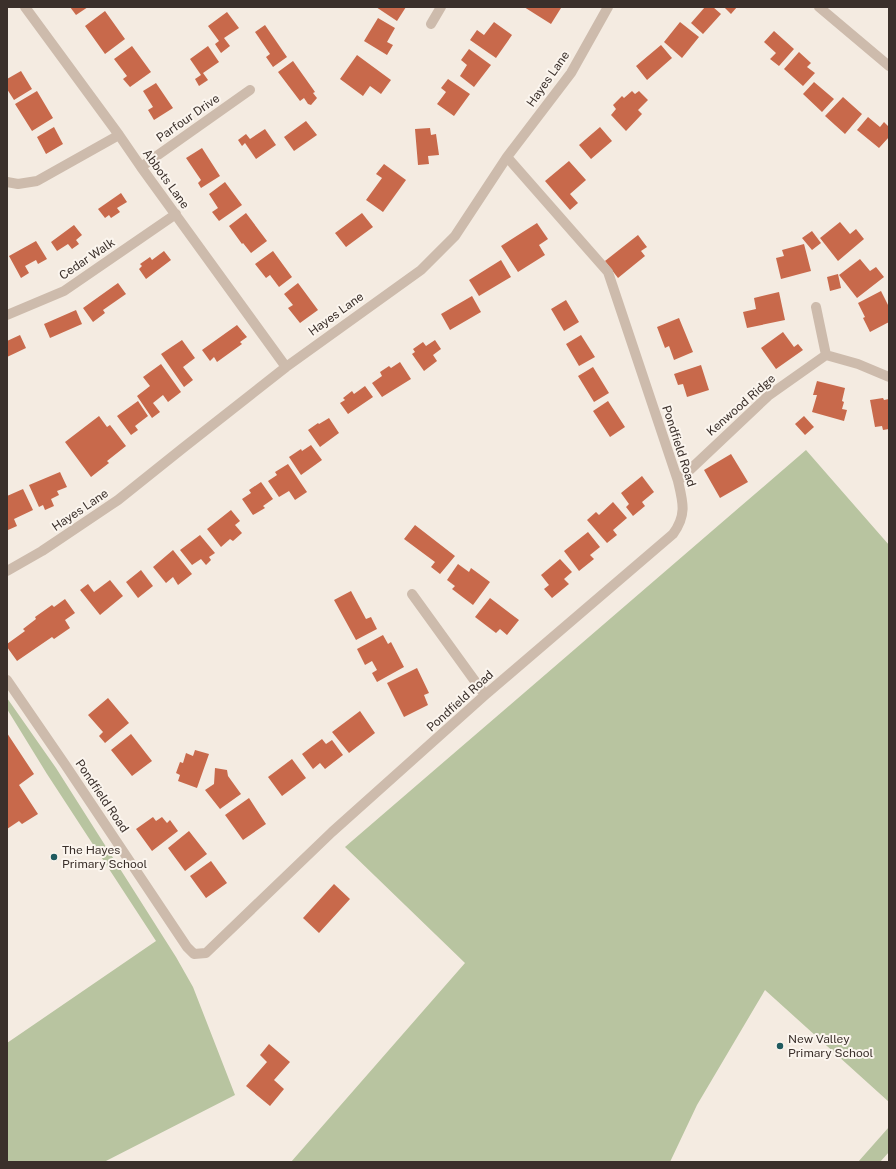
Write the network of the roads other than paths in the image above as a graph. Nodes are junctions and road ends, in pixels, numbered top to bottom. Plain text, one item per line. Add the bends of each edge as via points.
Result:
1 (25, 7) edge
2 (441, 7) edge
3 (608, 7) edge
4 (819, 7) edge
5 (431, 24) dead end
6 (889, 66) edge
7 (250, 90) dead end
8 (119, 135) junction
9 (507, 157) junction
10 (141, 167) junction
11 (7, 182) edge
12 (176, 214) junction
13 (816, 307) dead end
14 (7, 315) edge
15 (826, 355) junction
16 (286, 367) junction
17 (889, 377) edge
18 (678, 481) junction
19 (7, 571) edge
20 (412, 594) dead end
21 (7, 680) edge
22 (485, 695) junction

1 - 8 street, Abbots Lane
2 - 5 street
3 - 9 street, Hayes Lane via 571,73
4 - 6 street
7 - 10 street, Parfour Drive
8 - 10 street, Abbots Lane
8 - 11 street via 37,181 18,184
9 - 16 street, Hayes Lane via 454,236 420,270
9 - 18 street, Pondfield Road via 608,272
10 - 12 street, Abbots Lane
12 - 14 street, Cedar Walk via 64,291
12 - 16 street, Abbots Lane
13 - 15 street
15 - 17 street via 858,364
15 - 18 street, Kenwood Ridge via 768,396
16 - 19 street, Hayes Lane via 118,500 42,551
18 - 22 street, Pondfield Road via 683,513 680,525 673,534
20 - 22 street
21 - 22 street, Pondfield Road via 186,947 194,954 206,953 332,832

